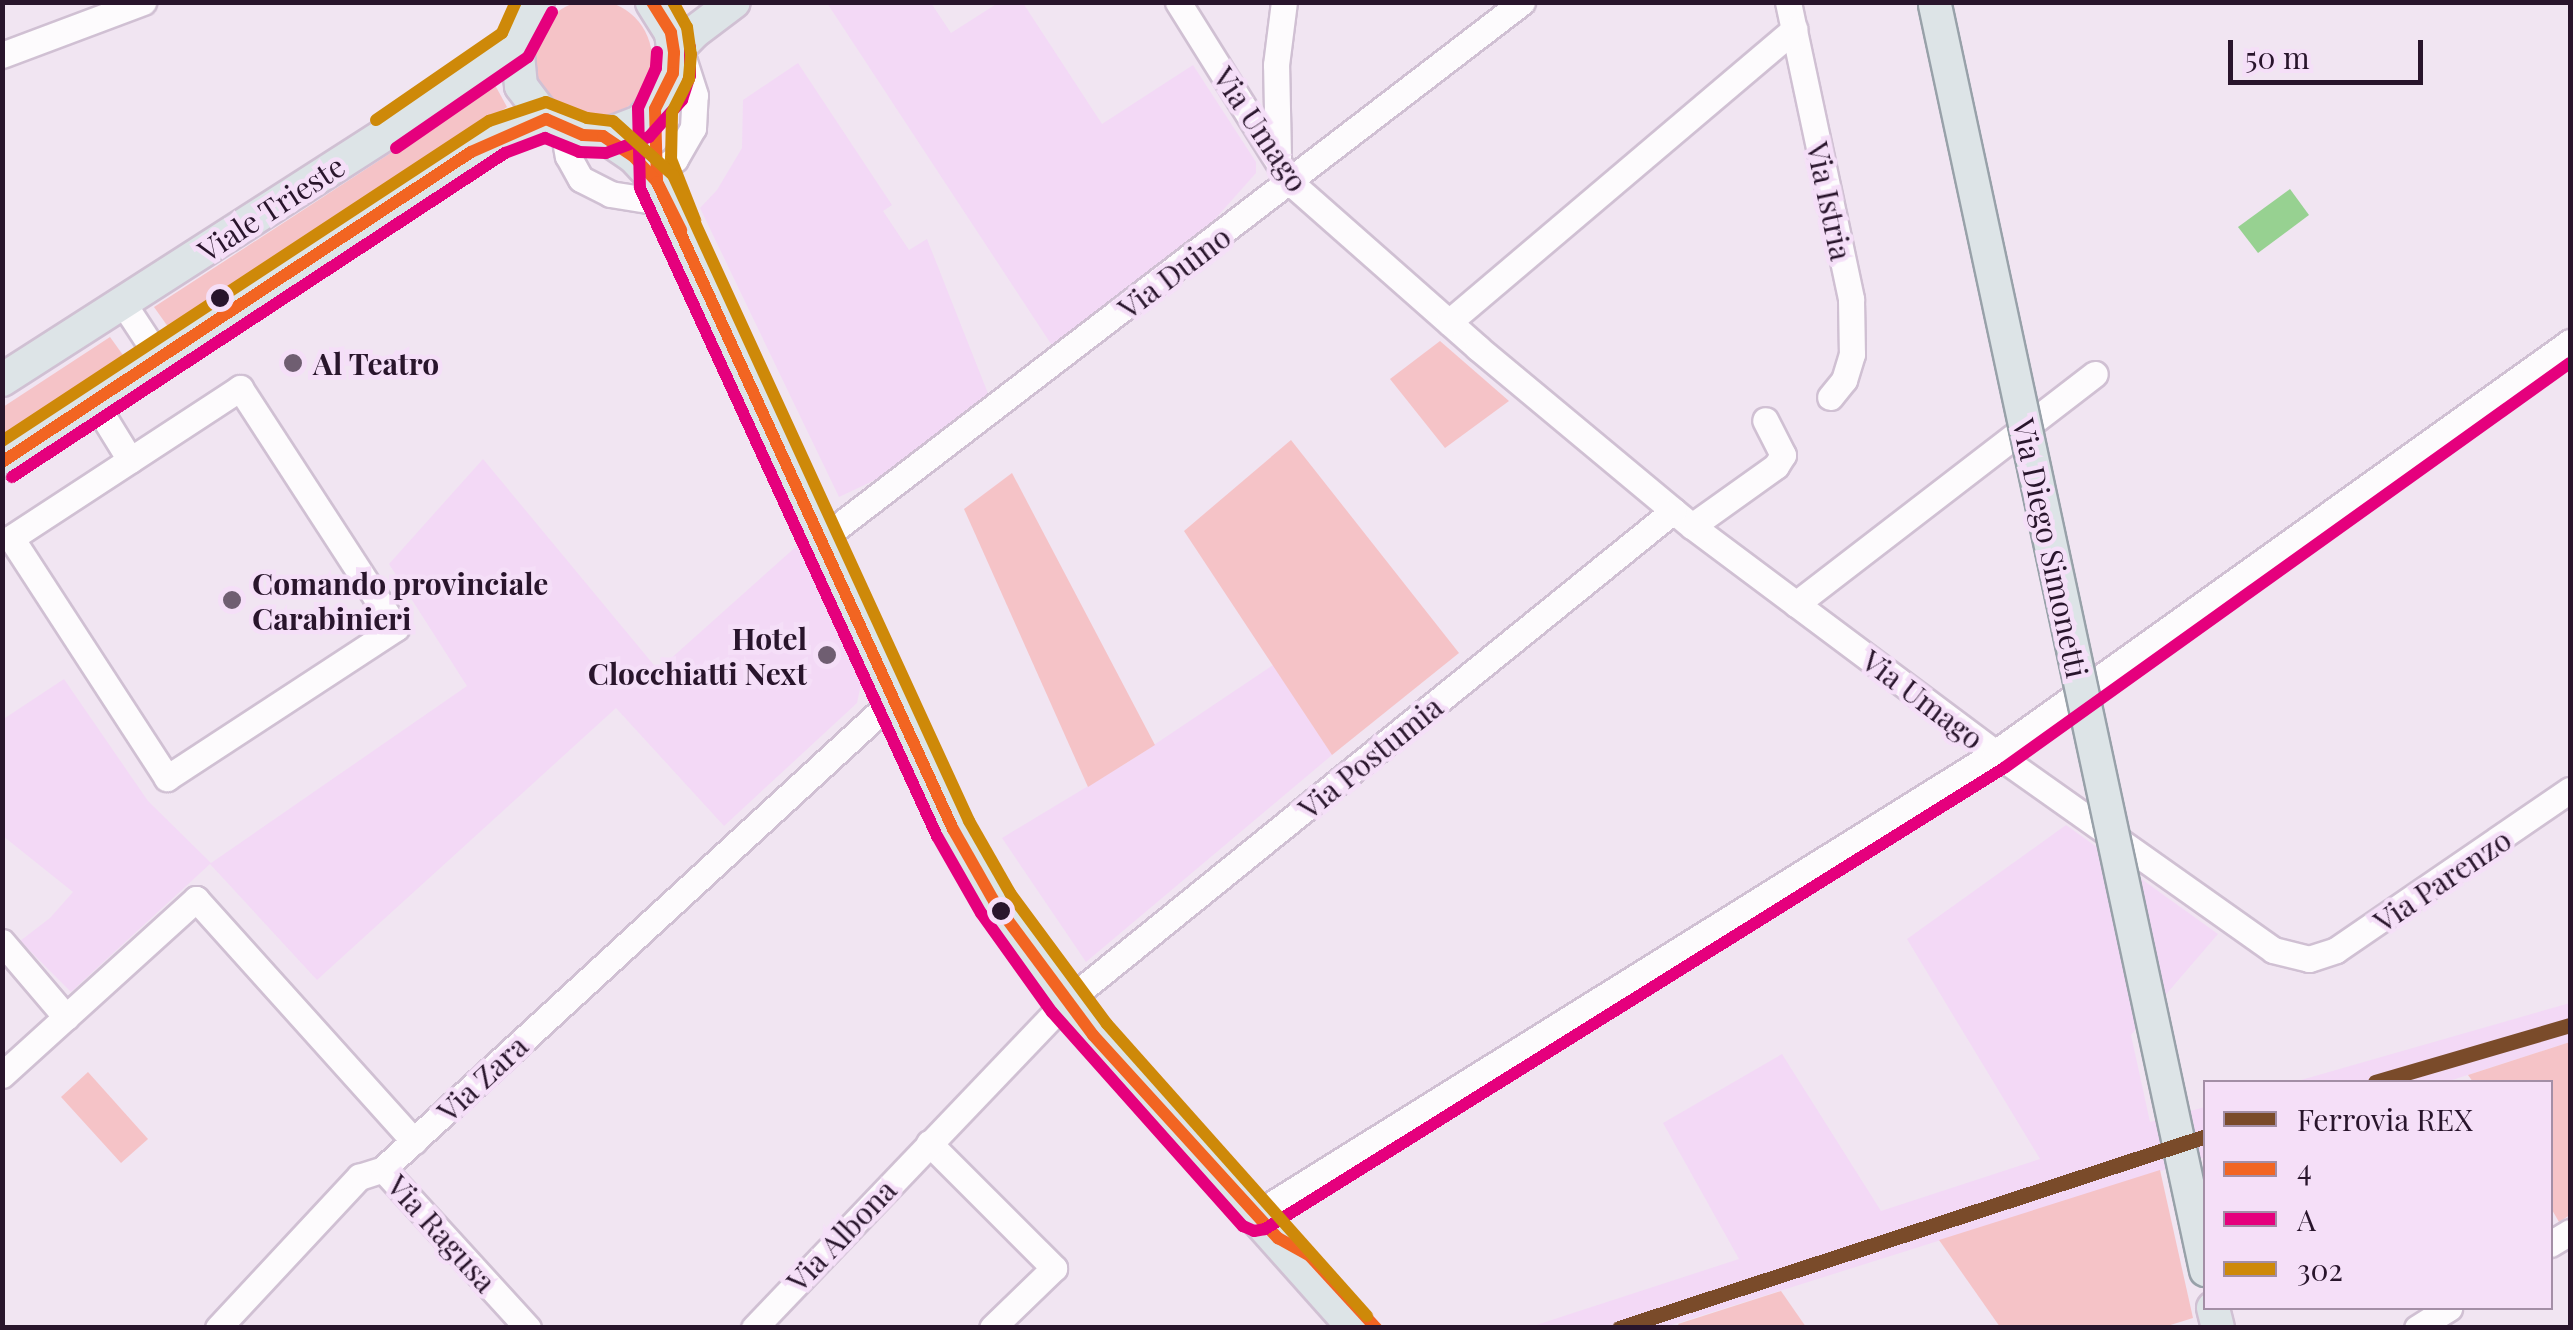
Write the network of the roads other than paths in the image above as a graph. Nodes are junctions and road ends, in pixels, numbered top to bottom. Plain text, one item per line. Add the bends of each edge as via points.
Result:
1 (143, 2) edge
2 (652, 2) edge
3 (734, 2) edge
4 (1178, 2) edge
5 (1284, 2) edge
6 (1522, 2) edge
7 (1788, 2) edge
8 (1935, 4) edge
9 (525, 18) edge
10 (1794, 28) junction
11 (674, 53) junction
12 (2, 55) edge
13 (655, 109) junction
14 (554, 124) junction
15 (603, 136) junction
16 (1284, 172) junction
17 (660, 186) junction
18 (123, 303) junction
19 (1448, 322) junction
20 (2570, 342) edge
21 (161, 361) junction
22 (2095, 374) dead end
23 (2, 380) edge
24 (1830, 396) dead end
25 (94, 403) junction
26 (1765, 420) dead end
27 (130, 460) junction
28 (2, 462) edge
29 (1682, 519) junction
30 (823, 538) junction
31 (1796, 604) junction
32 (893, 700) junction
33 (1995, 753) junction
34 (2570, 790) edge
35 (2, 942) edge
36 (2309, 959) joint
37 (1066, 1002) junction
38 (66, 1016) junction
39 (2, 1075) edge
40 (414, 1141) junction
41 (929, 1143) junction
42 (383, 1169) junction
43 (1267, 1226) junction
44 (2203, 1256) edge
45 (2446, 1310) edge
46 (218, 1328) edge
47 (528, 1328) edge
48 (754, 1328) edge
49 (992, 1328) edge
50 (1354, 1328) edge
51 (1376, 1328) edge
52 (2416, 1328) edge

1 - 12 street
2 - 11 main road via 671,33
3 - 11 main road
4 - 16 street, Via Umago
5 - 16 street via 1276,66
6 - 16 street, Via Duino
7 - 10 street, Via Istria
8 - 44 main road, Via Diego Simonetti, bridge
9 - 14 main road via 522,86
9 - 18 main road, Viale Trieste via 476,76
10 - 19 street
10 - 24 street, Via Istria via 1850,299 1852,354
11 - 13 main road
11 - 17 street via 695,95 693,128
13 - 15 main road via 622,132
13 - 17 main road
14 - 15 main road
14 - 17 street via 581,179 610,194
14 - 21 main road via 497,137 471,152
15 - 17 main road
16 - 19 street, Via Umago
16 - 30 street, Via Duino
17 - 30 main road
18 - 21 street
18 - 23 main road, Viale Trieste
19 - 29 street, Via Umago
20 - 33 street
21 - 25 main road
22 - 31 street
25 - 27 street
25 - 28 main road
26 - 29 street via 1783,456 1776,466
27 - 27 street via 10,538 166,778 396,628 240,388
29 - 31 street, Via Umago
29 - 37 street, Via Postumia
30 - 32 main road
31 - 33 street, Via Umago
32 - 37 main road via 995,904
32 - 40 street, Via Zara
33 - 36 street, Via Umago via 2273,950
33 - 43 street
34 - 36 street, Via Parenzo via 2353,941
35 - 38 street
37 - 41 street, Via Albona
37 - 43 main road
38 - 39 street, Via Zara
38 - 40 street, Via Zara via 196,900
40 - 42 street, Via Ragusa
41 - 48 street, Via Albona
41 - 49 street via 1054,1268
42 - 46 street via 359,1177
42 - 47 street, Via Ragusa
43 - 50 main road
43 - 51 main road via 1310,1256
45 - 52 street

